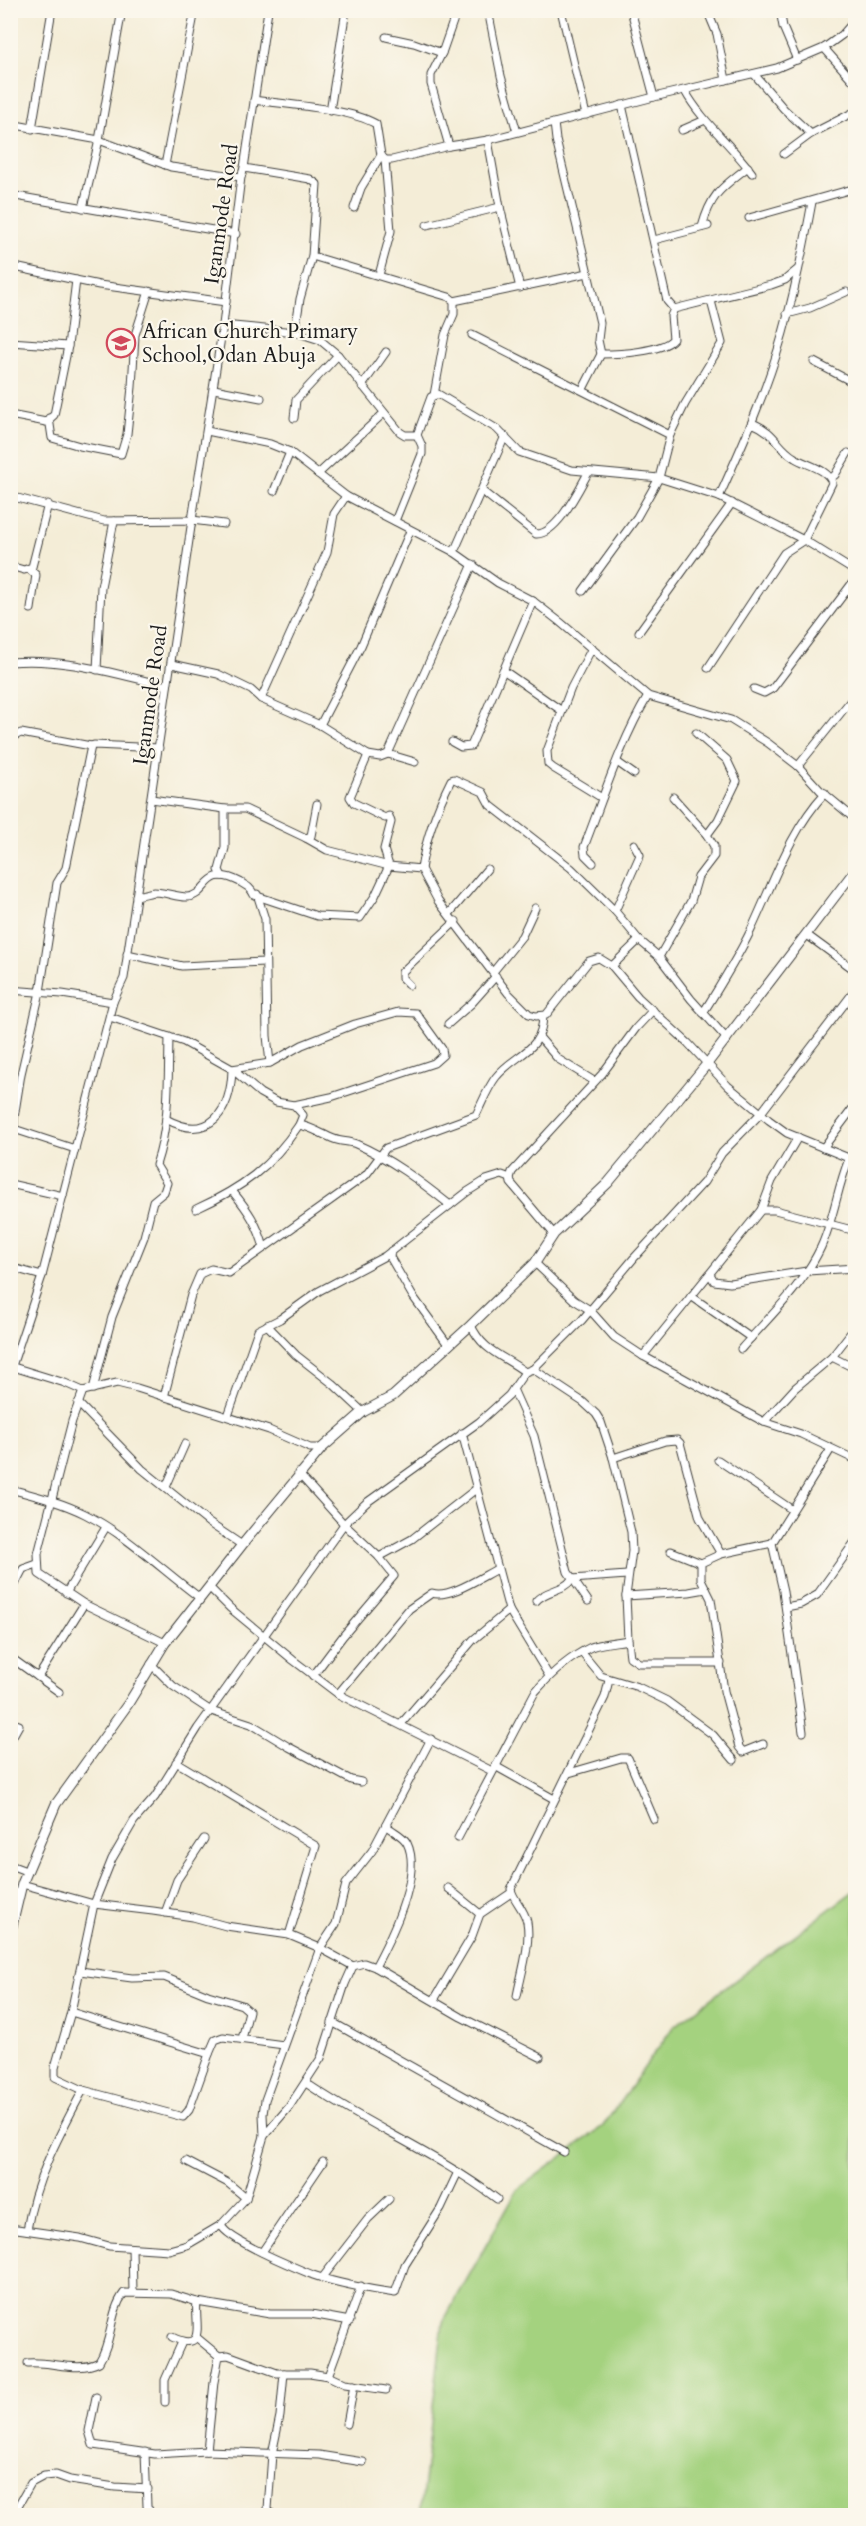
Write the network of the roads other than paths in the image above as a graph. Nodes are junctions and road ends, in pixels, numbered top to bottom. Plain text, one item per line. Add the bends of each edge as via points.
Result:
1 (52, 10) edge
2 (122, 10) edge
3 (195, 10) edge
4 (268, 10) edge
5 (346, 10) edge
6 (457, 10) edge
7 (488, 10) edge
8 (561, 10) edge
9 (631, 10) edge
10 (707, 10) edge
11 (780, 10) edge
12 (855, 19) edge
13 (386, 37) dead end
14 (824, 48) junction
15 (442, 53) junction
16 (797, 60) junction
17 (754, 74) junction
18 (726, 80) junction
19 (855, 84) edge
20 (685, 91) junction
21 (654, 96) junction
22 (254, 100) junction
23 (622, 105) junction
24 (330, 111) junction
25 (855, 111) edge
26 (586, 115) junction
27 (705, 120) junction
28 (554, 123) junction
29 (10, 124) edge
30 (33, 129) junction
31 (682, 130) dead end
32 (517, 132) junction
33 (811, 134) junction
34 (99, 140) junction
35 (488, 140) junction
36 (449, 146) junction
37 (784, 154) dead end
38 (383, 157) junction
39 (165, 165) junction
40 (244, 168) junction
41 (241, 177) junction
42 (854, 189) edge
43 (10, 195) edge
44 (812, 202) junction
45 (855, 203) edge
46 (500, 207) junction
47 (83, 208) junction
48 (354, 208) dead end
49 (749, 218) dead end
50 (427, 225) dead end
51 (236, 234) junction
52 (654, 240) junction
53 (312, 256) junction
54 (10, 266) edge
55 (797, 270) junction
56 (588, 273) junction
57 (379, 275) junction
58 (76, 280) junction
59 (520, 288) junction
60 (149, 291) junction
61 (846, 292) dead end
62 (453, 301) junction
63 (711, 301) junction
64 (226, 303) junction
65 (674, 309) junction
66 (788, 314) junction
67 (223, 325) junction
68 (295, 332) junction
69 (472, 335) dead end
70 (10, 342) edge
71 (68, 346) junction
72 (386, 352) dead end
73 (601, 354) junction
74 (338, 355) junction
75 (814, 362) dead end
76 (855, 384) edge
77 (362, 386) junction
78 (214, 389) junction
79 (583, 389) junction
80 (434, 395) junction
81 (261, 398) dead end
82 (384, 413) junction
83 (10, 416) edge
84 (49, 418) junction
85 (294, 418) dead end
86 (752, 423) junction
87 (207, 431) junction
88 (417, 435) junction
89 (670, 435) junction
90 (505, 436) junction
91 (290, 452) junction
92 (848, 453) dead end
93 (588, 472) junction
94 (318, 474) junction
95 (659, 478) junction
96 (831, 478) junction
97 (273, 491) dead end
98 (482, 491) junction
99 (10, 496) edge
100 (346, 496) junction
101 (719, 497) junction
102 (48, 504) junction
103 (732, 504) junction
104 (192, 520) junction
105 (114, 521) junction
106 (395, 521) junction
107 (224, 524) dead end
108 (410, 531) junction
109 (804, 540) junction
110 (454, 552) junction
111 (473, 564) junction
112 (10, 566) edge
113 (29, 569) junction
114 (855, 572) edge
115 (855, 578) edge
116 (583, 591) dead end
117 (533, 601) junction
118 (31, 609) dead end
119 (639, 632) dead end
120 (592, 648) junction
121 (10, 662) edge
122 (172, 664) junction
123 (708, 668) dead end
124 (97, 670) junction
125 (503, 670) junction
126 (167, 686) junction
127 (754, 689) dead end
128 (855, 694) edge
129 (648, 696) junction
130 (261, 699) junction
131 (562, 711) junction
132 (320, 725) junction
133 (696, 733) dead end
134 (12, 735) edge
135 (452, 742) dead end
136 (91, 746) junction
137 (159, 748) junction
138 (368, 754) junction
139 (388, 754) junction
140 (415, 762) dead end
141 (617, 762) junction
142 (798, 766) junction
143 (634, 774) dead end
144 (825, 794) junction
145 (673, 797) dead end
146 (602, 798) junction
147 (151, 799) junction
148 (317, 804) dead end
149 (225, 809) junction
150 (855, 820) edge
151 (707, 835) junction
152 (306, 838) junction
153 (634, 844) dead end
154 (593, 863) dead end
155 (389, 866) junction
156 (421, 869) junction
157 (487, 869) dead end
158 (855, 869) edge
159 (222, 876) junction
160 (257, 894) junction
161 (136, 896) junction
162 (535, 908) dead end
163 (615, 911) junction
164 (449, 914) junction
165 (456, 921) junction
166 (807, 935) junction
167 (639, 940) junction
168 (127, 954) junction
169 (659, 957) junction
170 (265, 962) junction
171 (612, 966) junction
172 (855, 971) edge
173 (495, 974) junction
174 (409, 985) dead end
175 (855, 989) edge
176 (10, 990) edge
177 (40, 992) junction
178 (113, 1002) junction
179 (653, 1010) junction
180 (703, 1013) junction
181 (110, 1017) junction
182 (543, 1017) junction
183 (448, 1024) dead end
184 (539, 1037) junction
185 (169, 1038) junction
186 (727, 1039) junction
187 (270, 1063) junction
188 (707, 1064) junction
189 (232, 1069) junction
190 (594, 1082) junction
191 (855, 1104) edge
192 (294, 1105) junction
193 (761, 1113) junction
194 (12, 1115) edge
195 (166, 1119) junction
196 (299, 1125) junction
197 (10, 1126) edge
198 (798, 1137) junction
199 (823, 1148) junction
200 (75, 1149) junction
201 (380, 1157) junction
202 (852, 1160) edge
203 (510, 1178) junction
204 (10, 1184) edge
205 (233, 1192) junction
206 (63, 1197) junction
207 (450, 1205) junction
208 (196, 1209) dead end
209 (761, 1210) junction
210 (830, 1226) junction
211 (855, 1231) edge
212 (554, 1234) junction
213 (264, 1248) junction
214 (391, 1251) junction
215 (535, 1263) junction
216 (10, 1267) edge
217 (855, 1268) edge
218 (807, 1271) junction
219 (710, 1274) junction
220 (42, 1276) junction
221 (692, 1296) junction
222 (590, 1310) junction
223 (267, 1325) junction
224 (471, 1325) junction
225 (855, 1326) edge
226 (751, 1338) junction
227 (449, 1346) junction
228 (741, 1349) dead end
229 (643, 1356) junction
230 (832, 1357) junction
231 (11, 1368) edge
232 (533, 1369) junction
233 (855, 1369) edge
234 (525, 1372) junction
235 (93, 1389) junction
236 (513, 1389) junction
237 (83, 1391) junction
238 (164, 1397) junction
239 (78, 1403) junction
240 (363, 1412) junction
241 (228, 1416) junction
242 (764, 1422) junction
243 (462, 1433) junction
244 (185, 1444) dead end
245 (322, 1448) junction
246 (831, 1449) junction
247 (613, 1458) junction
248 (718, 1460) dead end
249 (855, 1460) edge
250 (298, 1473) junction
251 (166, 1487) junction
252 (10, 1489) edge
253 (476, 1489) junction
254 (52, 1501) junction
255 (791, 1509) junction
256 (344, 1524) junction
257 (106, 1527) junction
258 (855, 1540) edge
259 (772, 1543) junction
260 (242, 1545) junction
261 (671, 1551) dead end
262 (721, 1554) junction
263 (379, 1557) junction
264 (702, 1563) junction
265 (37, 1564) junction
266 (27, 1567) junction
267 (497, 1569) junction
268 (39, 1574) junction
269 (627, 1575) junction
270 (572, 1579) junction
271 (209, 1587) junction
272 (706, 1589) junction
273 (66, 1593) junction
274 (10, 1594) edge
275 (626, 1596) junction
276 (200, 1598) junction
277 (536, 1601) dead end
278 (588, 1601) dead end
279 (84, 1604) junction
280 (786, 1607) junction
281 (509, 1610) junction
282 (265, 1635) junction
283 (628, 1640) junction
284 (165, 1643) junction
285 (582, 1653) junction
286 (10, 1657) edge
287 (721, 1663) junction
288 (152, 1664) junction
289 (313, 1676) junction
290 (549, 1676) junction
291 (38, 1677) junction
292 (609, 1680) junction
293 (59, 1692) dead end
294 (338, 1694) junction
295 (211, 1712) junction
296 (10, 1722) edge
297 (401, 1724) junction
298 (803, 1732) dead end
299 (431, 1739) junction
300 (10, 1741) edge
301 (763, 1744) dead end
302 (734, 1760) dead end
303 (176, 1762) junction
304 (494, 1768) junction
305 (569, 1773) junction
306 (361, 1782) dead end
307 (555, 1799) junction
308 (654, 1819) dead end
309 (386, 1825) junction
310 (458, 1838) dead end
311 (204, 1839) dead end
312 (10, 1865) edge
313 (26, 1871) junction
314 (22, 1884) junction
315 (448, 1888) dead end
316 (511, 1893) junction
317 (94, 1904) junction
318 (165, 1913) junction
319 (480, 1914) junction
320 (10, 1934) edge
321 (289, 1935) junction
322 (320, 1948) junction
323 (353, 1966) junction
324 (375, 1967) junction
325 (80, 1971) junction
326 (517, 1996) dead end
327 (434, 2001) junction
328 (71, 2012) junction
329 (332, 2022) junction
330 (242, 2039) junction
331 (284, 2045) junction
332 (209, 2054) junction
333 (540, 2057) dead end
334 (306, 2083) junction
335 (83, 2090) junction
336 (264, 2136) junction
337 (564, 2152) dead end
338 (186, 2161) dead end
339 (323, 2162) dead end
340 (458, 2172) junction
341 (246, 2198) junction
342 (389, 2199) dead end
343 (496, 2199) dead end
344 (221, 2225) junction
345 (10, 2228) edge
346 (27, 2230) junction
347 (132, 2248) junction
348 (262, 2252) junction
349 (323, 2277) junction
350 (362, 2286) junction
351 (133, 2292) junction
352 (197, 2302) junction
353 (350, 2321) junction
354 (172, 2337) dead end
355 (196, 2337) junction
356 (182, 2342) junction
357 (219, 2356) junction
358 (28, 2363) dead end
359 (284, 2373) junction
360 (328, 2376) junction
361 (354, 2385) junction
362 (386, 2390) dead end
363 (96, 2397) dead end
364 (165, 2402) dead end
365 (347, 2424) dead end
366 (207, 2451) junction
367 (145, 2452) junction
368 (272, 2454) junction
369 (363, 2462) dead end
370 (148, 2488) junction
371 (12, 2516) edge
372 (152, 2516) edge
373 (273, 2516) edge

1 - 30 street
2 - 34 street
3 - 39 street
4 - 22 street, Iganmode Road
5 - 24 street
6 - 15 street
7 - 32 street
8 - 26 street
9 - 21 street
10 - 18 street via 717,34
11 - 16 street
12 - 14 street
13 - 15 street
14 - 16 street
14 - 19 street
15 - 36 street via 431,75 431,84
16 - 17 street
17 - 18 street
17 - 33 street
18 - 20 street
20 - 21 street
20 - 27 street
21 - 23 street
22 - 24 street
22 - 40 street, Iganmode Road
23 - 26 street
23 - 52 street
24 - 38 street via 376,124
25 - 33 street
26 - 28 street
27 - 31 street
27 - 52 street via 749,170 717,191 707,210 705,227
28 - 32 street
28 - 56 street
29 - 30 street
30 - 34 street
32 - 35 street
33 - 37 street
34 - 39 street
34 - 47 street
35 - 36 street
35 - 46 street
36 - 38 street via 392,160
38 - 48 street
38 - 57 street via 391,231
39 - 41 street
40 - 41 street, Iganmode Road
40 - 53 street via 315,181
41 - 51 street, Iganmode Road
42 - 44 street
42 - 45 street
43 - 47 street
44 - 49 street
44 - 55 street
46 - 50 street
46 - 59 street
47 - 51 street
51 - 64 street, Iganmode Road
52 - 65 street via 667,302
53 - 57 street
53 - 68 street
54 - 58 street
55 - 63 street via 785,280
55 - 66 street
56 - 59 street
56 - 73 street via 600,323
57 - 62 street
58 - 60 street
58 - 71 street
59 - 62 street
60 - 64 street
60 - 84 street via 135,335 127,434 121,454 52,438
61 - 66 street
62 - 80 street via 454,314 445,335
63 - 65 street
63 - 89 street via 722,343
64 - 67 street, Iganmode Road
65 - 73 street via 674,334 670,342 635,352
66 - 86 street
67 - 68 street
67 - 78 street, Iganmode Road
68 - 74 street via 320,340
69 - 79 street
70 - 71 street
71 - 84 street via 54,415
72 - 77 street
73 - 79 street
74 - 77 street
74 - 85 street via 296,400
75 - 76 street
77 - 82 street
78 - 81 street
78 - 87 street, Iganmode Road
79 - 89 street
80 - 88 street
80 - 90 street via 444,396
82 - 88 street via 405,435
82 - 94 street
83 - 84 street via 39,422
86 - 96 street via 767,429 792,457
86 - 101 street
87 - 91 street
87 - 104 street, Iganmode Road
88 - 106 street via 422,454
89 - 95 street
90 - 93 street via 526,456
90 - 98 street
91 - 94 street
91 - 97 street
92 - 96 street
93 - 95 street
93 - 98 street via 569,507 541,534
94 - 100 street
95 - 101 street
95 - 116 street via 637,517
96 - 109 street via 831,489
98 - 110 street
99 - 102 street
100 - 106 street
100 - 130 street via 334,514 327,552
101 - 103 street
102 - 105 street
102 - 113 street via 36,556
103 - 109 street
103 - 119 street
104 - 105 street
104 - 107 street
104 - 122 street, Iganmode Road
105 - 124 street via 101,587
106 - 108 street
108 - 110 street
108 - 132 street via 361,646
109 - 114 street
109 - 123 street via 784,553
110 - 111 street
111 - 117 street via 498,583
111 - 139 street
112 - 113 street
113 - 118 street via 36,575
115 - 127 street via 773,688 764,693
117 - 120 street
117 - 125 street
120 - 129 street
120 - 131 street
121 - 124 street via 40,659
122 - 126 street, Iganmode Road
122 - 130 street via 218,674
124 - 126 street
125 - 131 street
125 - 135 street via 471,746 461,747
126 - 137 street, Iganmode Road
128 - 142 street
129 - 141 street
129 - 142 street via 731,720
130 - 132 street
131 - 146 street via 547,751 548,765
132 - 138 street
133 - 151 street via 730,763 737,781
134 - 136 street
136 - 137 street
136 - 177 street via 66,868 57,883
137 - 147 street, Iganmode Road
138 - 139 street
138 - 155 street via 350,797 354,803 385,818 389,816 384,849
139 - 140 street
141 - 143 street
141 - 146 street
142 - 144 street
144 - 150 street
144 - 180 street via 815,804 780,864 749,933
145 - 151 street
146 - 154 street via 584,851
147 - 149 street
147 - 161 street, Iganmode Road
148 - 152 street via 311,836
149 - 152 street via 245,809
149 - 159 street via 225,848 219,870
151 - 169 street via 714,846 714,856 698,877 691,901
152 - 155 street via 327,850
153 - 163 street via 640,855
155 - 156 street
155 - 160 street via 375,896 358,919 317,916
156 - 163 street via 438,806 454,779 483,792 490,805 571,868
156 - 164 street
157 - 164 street
158 - 166 street
159 - 160 street
159 - 161 street via 209,880 201,891 189,897 154,892
160 - 170 street via 265,919
161 - 168 street, Iganmode Road
162 - 173 street via 522,936
163 - 167 street
164 - 165 street
165 - 173 street
165 - 174 street via 402,972
166 - 172 street
166 - 186 street
167 - 169 street
167 - 171 street
168 - 170 street via 183,966
168 - 178 street, Iganmode Road via 124,978
169 - 180 street
170 - 187 street
171 - 179 street
171 - 182 street via 599,958 589,960
173 - 182 street via 529,1014
173 - 183 street via 472,1003
175 - 193 street
176 - 177 street
177 - 178 street
177 - 194 street
178 - 181 street, Iganmode Road
179 - 188 street
179 - 190 street
180 - 186 street
181 - 185 street
181 - 200 street, Iganmode Road
182 - 184 street
184 - 190 street via 558,1059
184 - 201 street via 496,1077 476,1115 386,1148
185 - 189 street via 211,1055
185 - 195 street
186 - 188 street
187 - 189 street
187 - 192 street via 355,1024 398,1012 416,1013 442,1048 443,1055 434,1063
188 - 193 street
188 - 212 street via 608,1183
189 - 192 street via 260,1093 276,1102
189 - 195 street via 232,1088 222,1112 206,1125 183,1128
190 - 203 street
191 - 199 street
192 - 196 street via 303,1115
193 - 198 street
193 - 222 street via 722,1153 704,1182
194 - 197 street
194 - 200 street via 14,1129
195 - 235 street via 164,1142 156,1164 167,1183 164,1192 153,1201 144,1237 112,1317
196 - 201 street via 354,1143
196 - 205 street via 282,1151
198 - 199 street
198 - 209 street via 772,1181
199 - 202 street
200 - 206 street, Iganmode Road
201 - 207 street
201 - 213 street via 366,1175
202 - 210 street via 839,1183
203 - 207 street via 495,1176
203 - 212 street
204 - 206 street
205 - 208 street
205 - 213 street via 254,1219
206 - 220 street, Iganmode Road
207 - 214 street
209 - 210 street via 775,1210
209 - 219 street
210 - 211 street
210 - 218 street
212 - 215 street
213 - 238 street via 229,1274 211,1269 198,1277
214 - 223 street
214 - 227 street via 390,1257 412,1295
215 - 222 street
215 - 224 street
216 - 220 street
217 - 218 street
218 - 219 street via 730,1283 714,1281
218 - 226 street
219 - 221 street
220 - 231 street, Iganmode Road
221 - 226 street
221 - 229 street
222 - 229 street via 614,1337
222 - 232 street
223 - 240 street
223 - 241 street via 258,1330
224 - 227 street
224 - 234 street via 477,1338
225 - 230 street
226 - 228 street
227 - 240 street via 393,1396
229 - 242 street
230 - 233 street
230 - 242 street via 795,1388
231 - 237 street via 34,1372
232 - 234 street
232 - 247 street via 596,1414
234 - 236 street
235 - 237 street
235 - 238 street via 117,1383
236 - 243 street
236 - 270 street via 534,1436
237 - 239 street
238 - 241 street
239 - 251 street via 142,1469
239 - 254 street
240 - 245 street
241 - 245 street via 310,1448
242 - 246 street
243 - 253 street
243 - 256 street via 366,1503
244 - 251 street
245 - 250 street
246 - 249 street
246 - 255 street
247 - 262 street via 677,1440 700,1518
247 - 269 street via 631,1532
248 - 255 street
250 - 256 street
250 - 260 street
251 - 260 street
252 - 254 street
253 - 263 street via 412,1539
253 - 267 street
254 - 257 street
254 - 265 street
255 - 259 street
256 - 263 street
256 - 282 street
257 - 273 street
257 - 276 street
258 - 280 street via 817,1595
259 - 262 street
259 - 280 street
260 - 271 street
261 - 264 street
262 - 264 street
263 - 289 street via 394,1576
264 - 272 street via 700,1571
265 - 266 street
265 - 268 street
266 - 268 street
266 - 274 street
267 - 281 street
267 - 294 street via 449,1593 432,1593 417,1604 376,1646
268 - 273 street
269 - 270 street
269 - 275 street
270 - 277 street via 564,1588
270 - 278 street
271 - 276 street
271 - 282 street
272 - 275 street
272 - 287 street
273 - 279 street
275 - 283 street
276 - 284 street
279 - 284 street
279 - 291 street
280 - 298 street
281 - 290 street
281 - 297 street via 473,1640
282 - 289 street
282 - 295 street
283 - 285 street via 592,1647
283 - 287 street via 630,1657 639,1664
284 - 288 street
285 - 290 street
285 - 292 street
286 - 291 street
287 - 301 street via 724,1691 740,1750
288 - 295 street via 173,1686
288 - 313 street via 56,1804
289 - 294 street
290 - 304 street via 535,1692
291 - 293 street
292 - 302 street via 638,1687 667,1701 713,1735
292 - 305 street via 605,1697
294 - 297 street
295 - 303 street
295 - 306 street via 251,1724
296 - 300 street via 20,1725
297 - 299 street
299 - 304 street
299 - 309 street
303 - 317 street via 112,1859
303 - 321 street via 316,1846
304 - 307 street
304 - 310 street
305 - 307 street
305 - 308 street via 628,1758
307 - 316 street
309 - 322 street via 372,1851 346,1884 336,1924
309 - 324 street via 406,1842 410,1876 394,1931
311 - 318 street via 177,1880
312 - 313 street
313 - 314 street
314 - 317 street
314 - 320 street
315 - 319 street
316 - 319 street
316 - 326 street via 523,1909 528,1925
317 - 318 street
317 - 325 street
318 - 321 street
319 - 327 street via 472,1936
321 - 322 street
322 - 323 street
322 - 331 street
323 - 324 street via 364,1963
323 - 329 street
324 - 327 street
325 - 328 street
325 - 330 street via 132,1978 164,1977 242,2005 249,2011
327 - 333 street
328 - 332 street
328 - 335 street via 54,2073
329 - 334 street via 321,2058
329 - 337 street
330 - 331 street
330 - 332 street via 215,2040
331 - 336 street via 264,2106
332 - 335 street via 183,2117
334 - 336 street
334 - 340 street via 339,2106
335 - 346 street via 38,2183
336 - 341 street
338 - 341 street via 228,2183
339 - 348 street
340 - 343 street
340 - 350 street via 441,2208 405,2265 398,2290 395,2293
341 - 344 street
342 - 349 street via 368,2219
344 - 347 street via 187,2245 169,2250
344 - 348 street via 223,2232
345 - 346 street
346 - 347 street
347 - 351 street
348 - 349 street
349 - 350 street
350 - 353 street
351 - 352 street via 171,2294
351 - 358 street via 124,2293 118,2301 110,2338 99,2362 84,2368
352 - 353 street
352 - 355 street
353 - 360 street
354 - 356 street
355 - 356 street
355 - 357 street
356 - 364 street via 165,2380
357 - 359 street via 228,2355
357 - 366 street
359 - 360 street
359 - 368 street
360 - 361 street
361 - 362 street
361 - 365 street
363 - 367 street via 90,2432 93,2445
366 - 367 street
366 - 368 street
367 - 370 street
368 - 369 street via 319,2455
368 - 373 street via 268,2509
370 - 371 street via 44,2476 31,2483
370 - 372 street via 147,2506

